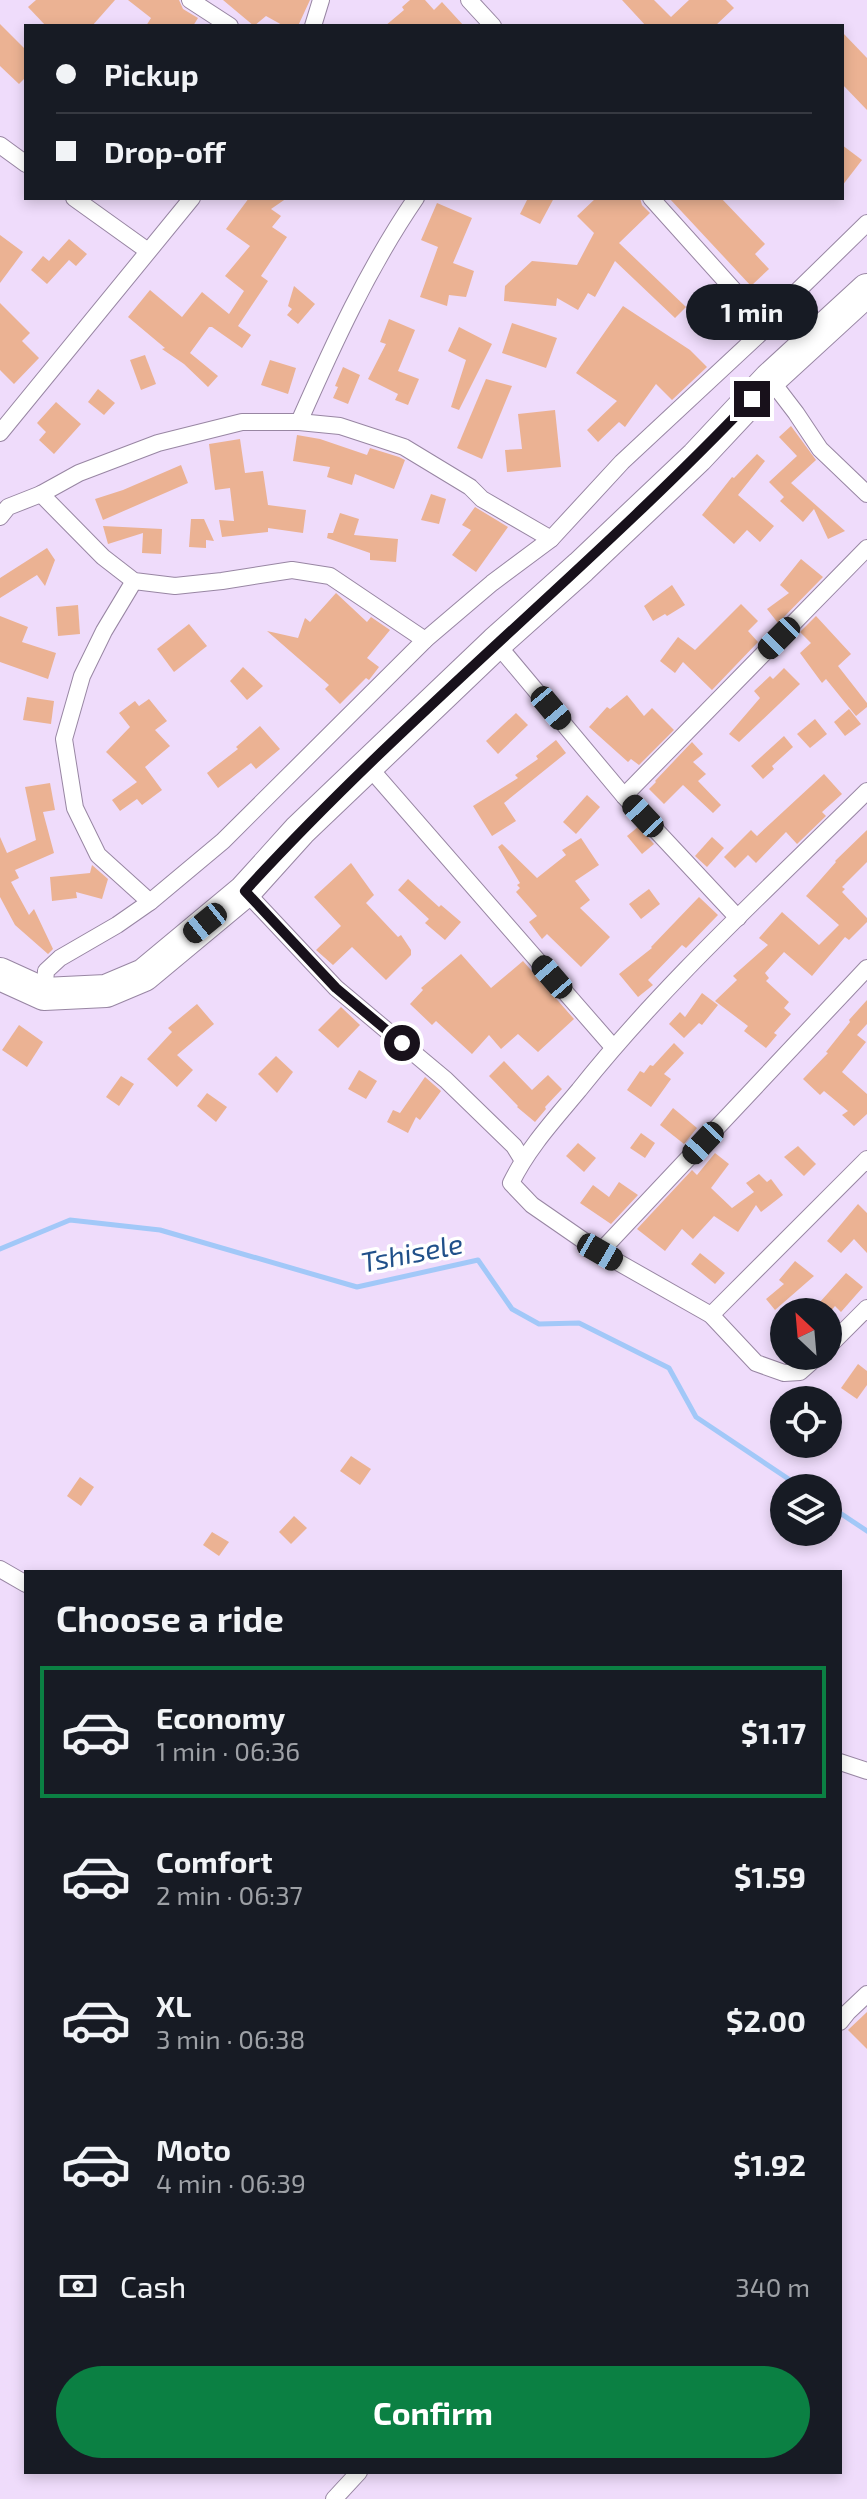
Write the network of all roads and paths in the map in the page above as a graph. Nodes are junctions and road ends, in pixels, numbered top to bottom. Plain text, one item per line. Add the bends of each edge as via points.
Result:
1 (190, 0) edge
2 (321, 0) edge
3 (469, 0) edge
4 (227, 24) edge
5 (314, 24) edge
6 (491, 24) edge
7 (0, 145) edge
8 (24, 163) edge
9 (77, 200) edge
10 (190, 200) edge
11 (415, 200) edge
12 (653, 200) edge
13 (867, 223) edge
14 (148, 251) junction
15 (867, 290) edge
16 (767, 327) junction
17 (770, 379) junction
18 (299, 422) junction
19 (0, 433) edge
20 (41, 494) junction
21 (867, 494) edge
22 (0, 517) edge
23 (551, 539) junction
24 (867, 548) edge
25 (134, 581) junction
26 (425, 640) junction
27 (496, 643) junction
28 (368, 766) junction
29 (867, 791) edge
30 (624, 796) junction
31 (245, 891) junction
32 (150, 902) junction
33 (738, 918) junction
34 (867, 968) edge
35 (0, 974) edge
36 (44, 994) junction
37 (613, 1047) junction
38 (522, 1159) junction
39 (867, 1159) edge
40 (600, 1252) junction
41 (867, 1308) edge
42 (711, 1315) junction
43 (842, 1333) edge
44 (770, 1368) edge
45 (776, 1370) edge
46 (802, 1370) edge
47 (0, 1569) edge
48 (24, 1583) edge
49 (842, 1763) edge
50 (867, 1771) edge
51 (867, 1994) edge
52 (842, 2020) edge
53 (357, 2474) edge
54 (334, 2499) edge

1 - 4 street
2 - 5 street
3 - 6 street
7 - 8 street
9 - 14 street
10 - 14 street
11 - 18 street via 339,331
12 - 16 street
13 - 16 street
14 - 19 street
15 - 17 highway
16 - 23 street via 622,462
17 - 21 street via 820,449
17 - 27 highway via 697,457
18 - 20 street via 242,422 158,443 79,473
18 - 23 street via 340,426 404,447
20 - 22 street via 8,507
20 - 25 street
23 - 26 street
24 - 30 street
25 - 26 street via 175,586 292,570 330,576
25 - 32 street via 82,676 64,739 75,808 98,855
26 - 32 street via 223,841
27 - 28 highway
27 - 30 street
28 - 31 highway
28 - 37 street
29 - 33 street
30 - 33 street
31 - 36 highway via 144,975 106,991
31 - 38 street via 336,988 446,1080
32 - 36 street via 60,958 46,971
33 - 37 street
34 - 40 street
35 - 36 highway
37 - 38 street
38 - 40 street via 511,1183 517,1191
39 - 42 street
40 - 42 street
41 - 43 street
42 - 44 street via 756,1363
45 - 46 street
47 - 48 street
49 - 50 street
51 - 52 street
53 - 54 street

